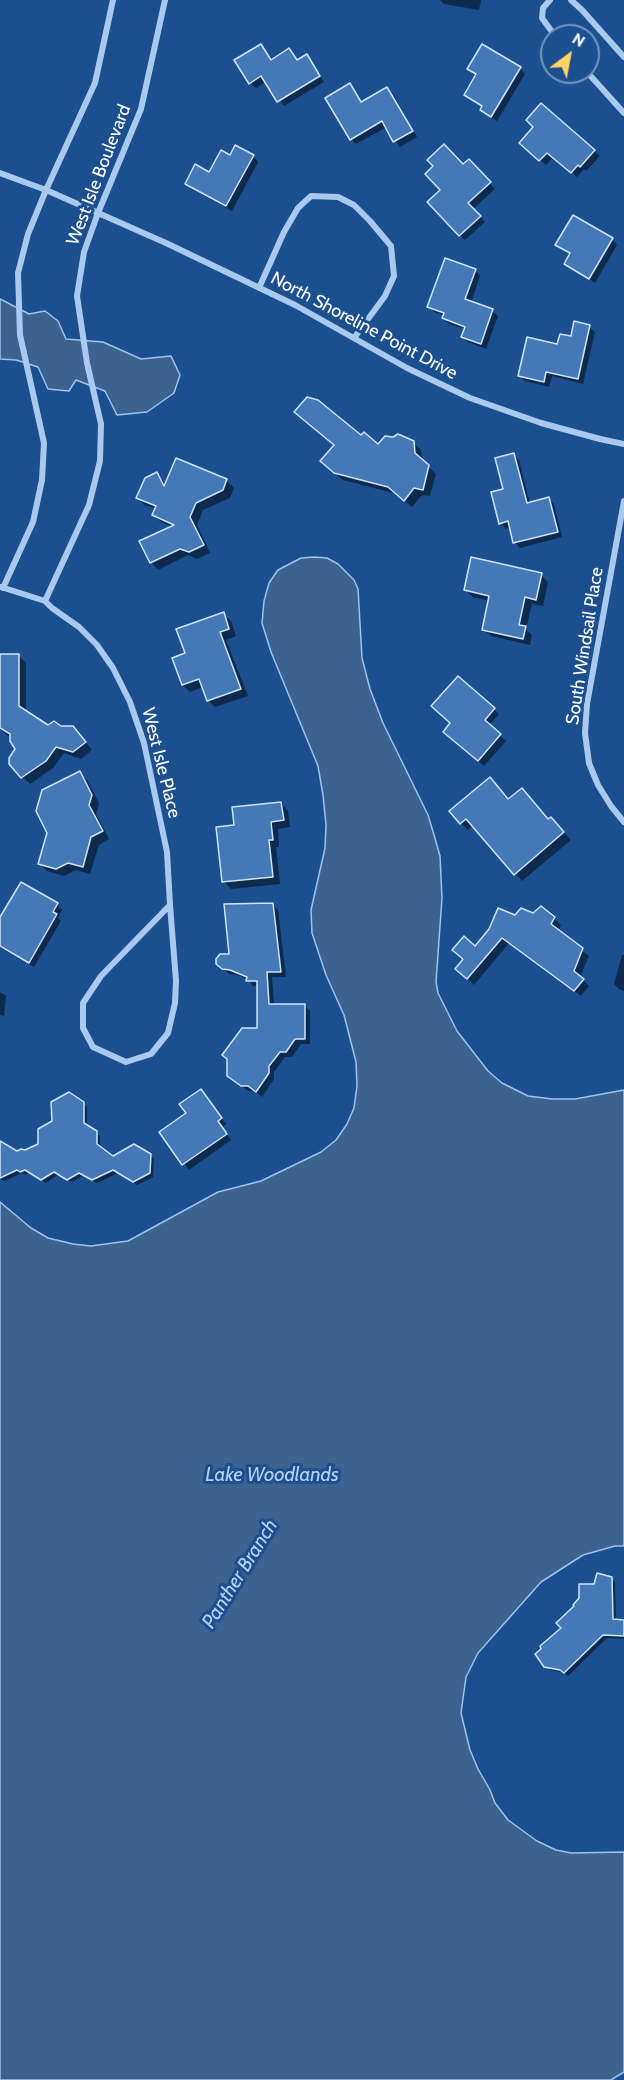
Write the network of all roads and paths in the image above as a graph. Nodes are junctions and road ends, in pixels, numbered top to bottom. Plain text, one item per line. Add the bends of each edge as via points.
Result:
1 (113, 0) edge
2 (165, 0) edge
3 (550, 0) edge
4 (571, 0) edge
5 (546, 24) edge
6 (624, 57) edge
7 (598, 84) edge
8 (624, 113) edge
9 (0, 173) edge
10 (46, 190) junction
11 (98, 213) junction
12 (259, 288) junction
13 (354, 338) junction
14 (624, 444) edge
15 (624, 501) edge
16 (1, 588) edge
17 (45, 601) junction
18 (624, 822) edge
19 (170, 905) junction

1 - 10 street, West Isle Boulevard via 95,83
2 - 11 street, West Isle Boulevard via 141,109
3 - 5 street via 543,8 542,18
4 - 6 street
7 - 8 street
9 - 10 street, North Shoreline Point Drive
10 - 11 street, North Shoreline Point Drive
10 - 16 street, West Isle Boulevard via 18,273 20,335 44,443 42,480 33,522
11 - 12 street, North Shoreline Point Drive
11 - 17 street, West Isle Boulevard via 84,252 77,296 101,424 100,461 89,505
12 - 13 street, North Shoreline Point Drive
12 - 13 street via 298,208 311,196 338,196 370,220 391,246 394,276 386,296
13 - 14 street, North Shoreline Point Drive via 470,398 541,423
15 - 18 street, South Windsail Place via 585,734 589,763 598,785
16 - 17 street, West Isle Place
17 - 19 street, West Isle Place via 97,645 130,702 144,743 167,852
19 - 19 street, West Isle Place via 100,976 83,1003 83,1028 93,1047 126,1062 151,1054 168,1034 176,981

